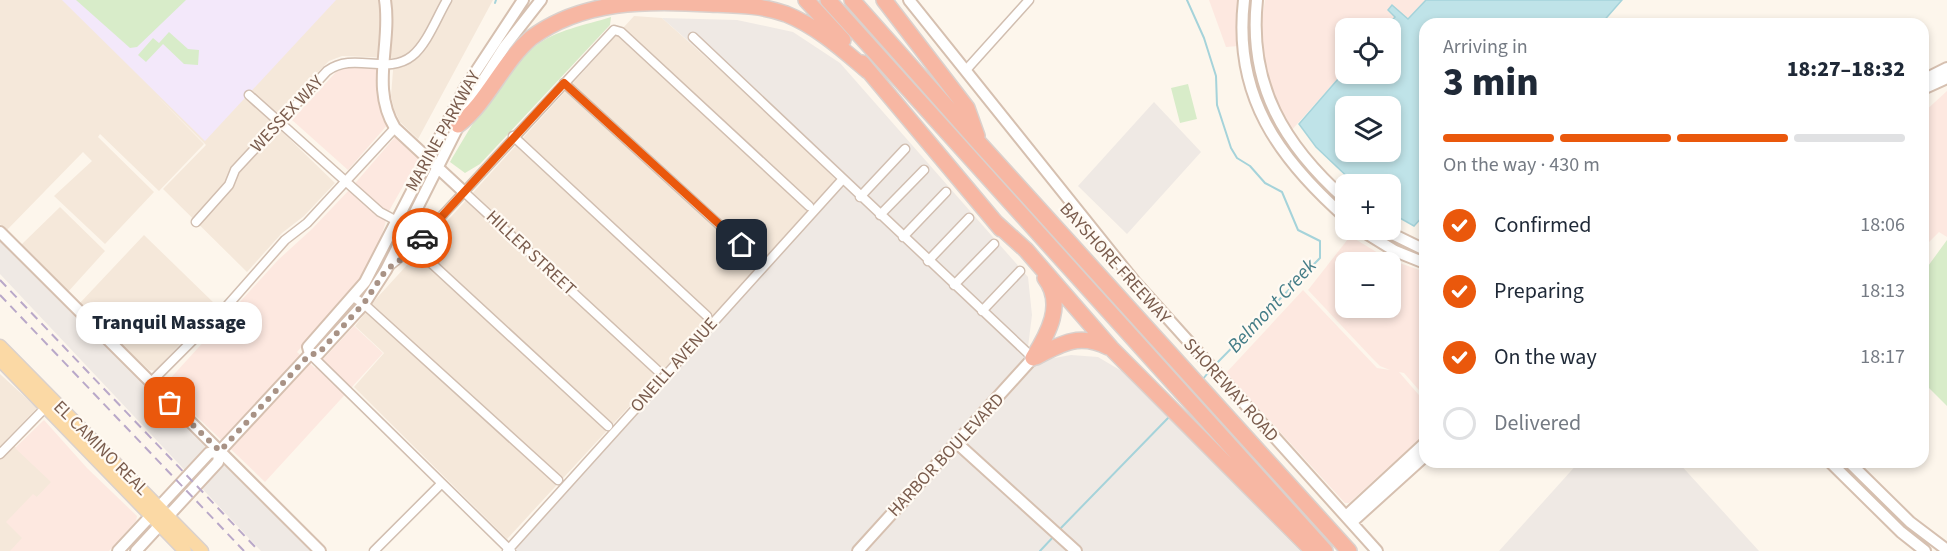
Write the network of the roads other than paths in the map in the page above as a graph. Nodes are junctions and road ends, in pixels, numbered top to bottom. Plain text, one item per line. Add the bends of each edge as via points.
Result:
1 (385, 0) edge
2 (447, 0) edge
3 (523, 0) edge
4 (541, 0) edge
5 (806, 0) edge
6 (828, 0) edge
7 (852, 0) edge
8 (884, 0) edge
9 (909, 0) edge
10 (1029, 0) edge
11 (1244, 0) edge
12 (1257, 0) edge
13 (693, 37) dead end
14 (382, 64) junction
15 (1947, 68) edge
16 (966, 70) junction
17 (868, 71) junction
18 (1929, 77) edge
19 (1947, 78) edge
20 (564, 83) junction
21 (1929, 86) edge
22 (249, 95) dead end
23 (279, 122) junction
24 (458, 125) junction
25 (395, 128) junction
26 (513, 136) junction
27 (980, 144) junction
28 (905, 149) dead end
29 (427, 158) junction
30 (437, 166) junction
31 (924, 170) dead end
32 (842, 180) junction
33 (346, 181) junction
34 (1335, 189) edge
35 (465, 192) junction
36 (946, 192) dead end
37 (860, 197) junction
38 (809, 206) dead end
39 (1335, 208) edge
40 (880, 215) junction
41 (969, 218) dead end
42 (395, 220) junction
43 (196, 222) dead end
44 (995, 222) junction
45 (0, 232) edge
46 (388, 235) junction
47 (903, 237) junction
48 (1401, 238) edge
49 (1377, 240) edge
50 (400, 241) junction
51 (994, 244) dead end
52 (413, 247) junction
53 (1419, 247) edge
54 (759, 261) dead end
55 (928, 261) junction
56 (1419, 261) edge
57 (386, 270) junction
58 (1020, 271) dead end
59 (954, 285) junction
60 (352, 297) junction
61 (364, 303) junction
62 (982, 311) junction
63 (707, 316) dead end
64 (0, 346) edge
65 (1111, 348) junction
66 (310, 354) junction
67 (1034, 358) junction
68 (0, 360) edge
69 (657, 370) dead end
70 (150, 383) junction
71 (46, 407) junction
72 (608, 426) dead end
73 (958, 444) junction
74 (1419, 449) edge
75 (220, 451) junction
76 (0, 454) edge
77 (1419, 461) edge
78 (1836, 468) edge
79 (1855, 468) edge
80 (558, 480) dead end
81 (441, 484) junction
82 (156, 512) junction
83 (1349, 519) junction
84 (165, 521) junction
85 (509, 550) edge
86 (1947, 550) edge
87 (118, 551) edge
88 (136, 551) edge
89 (185, 551) edge
90 (202, 551) edge
91 (320, 551) edge
92 (374, 551) edge
93 (858, 551) edge
94 (1076, 551) edge
95 (1312, 551) edge
96 (1325, 551) edge
97 (1349, 551) edge
98 (1377, 551) edge
99 (1925, 551) edge

1 - 14 main road, HILLER STREET
2 - 14 street, WESSEX WAY via 418,51 405,61
3 - 29 main road, MARINE PARKWAY via 475,70
4 - 24 main road, MARINE PARKWAY via 495,61
5 - 17 highway
6 - 96 highway, BAYSHORE FREEWAY
7 - 27 highway, BAYSHORE FREEWAY
8 - 27 highway via 967,108
9 - 16 main road, SHOREWAY ROAD
10 - 16 street
11 - 39 main road via 1245,66 1260,113 1270,134 1304,179
12 - 34 main road via 1257,52 1272,108 1302,156
13 - 32 street
14 - 23 street, WESSEX WAY via 336,64
14 - 25 main road, HILLER STREET via 385,109
15 - 18 main road
16 - 83 main road, SHOREWAY ROAD via 1135,282
17 - 24 highway via 818,31 775,10 652,0 613,2 572,14 532,38 468,118
17 - 44 highway
19 - 21 main road
20 - 26 street
20 - 38 street via 616,30
20 - 54 street
22 - 23 street
23 - 33 street
23 - 43 street, WESSEX WAY via 235,170 229,185
24 - 30 main road, MARINE PARKWAY
25 - 29 main road, HILLER STREET
25 - 33 street
26 - 35 street
26 - 63 street
27 - 97 highway, BAYSHORE FREEWAY
28 - 37 street
29 - 30 main road, HILLER STREET
29 - 42 main road, MARINE PARKWAY
30 - 35 main road, HILLER STREET
30 - 50 main road, MARINE PARKWAY
31 - 40 street
32 - 37 street
32 - 85 street, ONEILL AVENUE
33 - 42 street via 380,212
33 - 70 street
35 - 52 street
35 - 69 street, HILLER STREET
36 - 47 street
37 - 40 street
40 - 47 street
41 - 55 street
42 - 46 main road, MARINE PARKWAY
44 - 65 highway via 1026,250
44 - 67 highway via 1043,275 1052,291 1053,318
45 - 70 main road
46 - 50 street
46 - 60 main road, MARINE PARKWAY via 369,275
47 - 55 street
48 - 53 main road
49 - 56 main road
50 - 52 street
50 - 57 main road, MARINE PARKWAY
51 - 59 street
52 - 57 street
52 - 72 street
55 - 59 street
57 - 61 main road, MARINE PARKWAY
58 - 62 street
59 - 62 street
60 - 61 street
60 - 66 main road, MARINE PARKWAY via 308,346
61 - 66 main road, MARINE PARKWAY via 318,354
61 - 80 street
62 - 67 street
64 - 82 main road, EL CAMINO REAL
65 - 67 highway via 1091,340 1072,340
65 - 95 highway
66 - 75 main road
66 - 81 street
67 - 73 main road, HARBOR BOULEVARD
68 - 71 main road, EL CAMINO REAL
70 - 75 main road
71 - 76 street
71 - 82 main road, EL CAMINO REAL
73 - 93 main road, HARBOR BOULEVARD
73 - 94 main road
74 - 83 main road
75 - 82 main road via 209,453
75 - 84 main road via 218,462
75 - 91 main road
77 - 83 main road
78 - 99 main road
79 - 86 main road via 1910,522
81 - 85 street
81 - 92 street
82 - 84 main road, EL CAMINO REAL
82 - 87 main road
83 - 98 main road, SHOREWAY ROAD
84 - 88 main road
84 - 89 main road, EL CAMINO REAL
84 - 90 main road, EL CAMINO REAL

